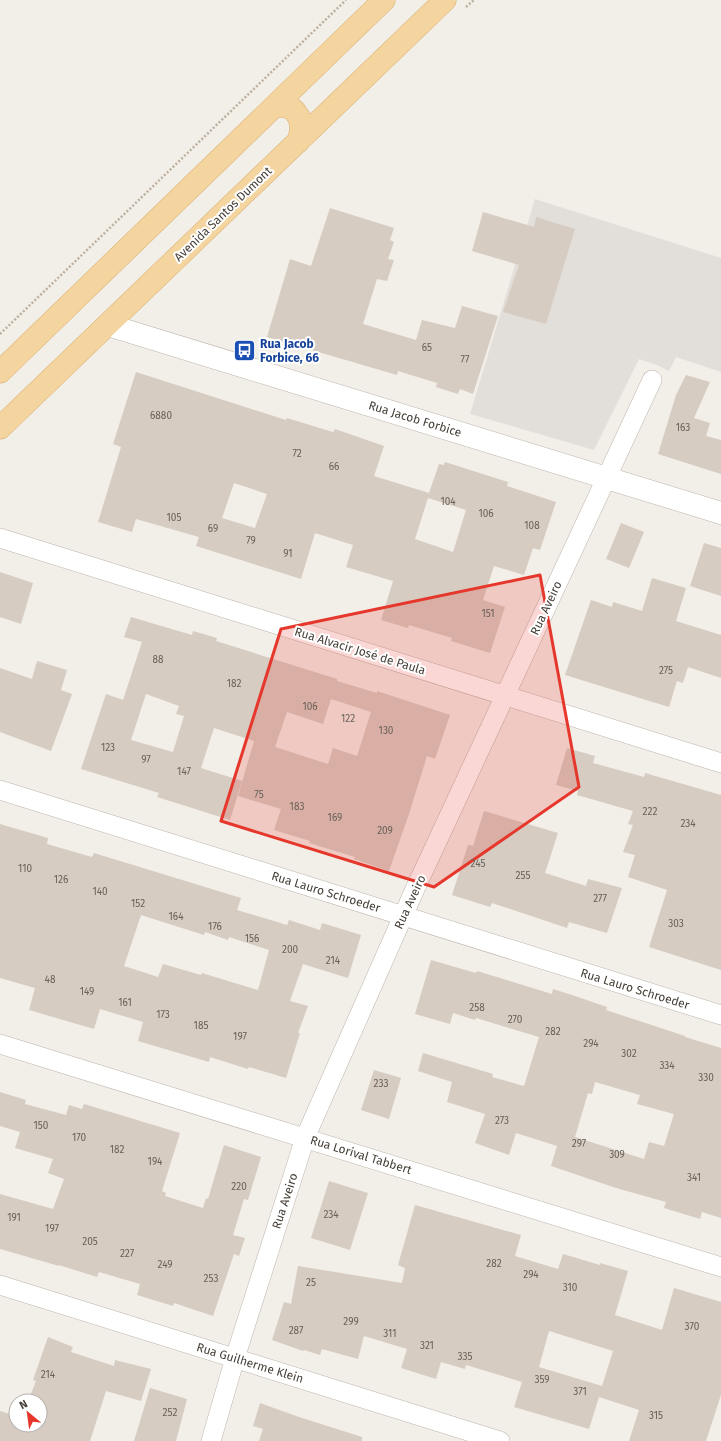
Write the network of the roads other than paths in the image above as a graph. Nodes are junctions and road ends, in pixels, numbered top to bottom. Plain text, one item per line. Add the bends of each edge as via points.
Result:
1 (384, 0) edge
2 (445, 0) edge
3 (273, 108) junction
4 (298, 142) junction
5 (108, 325) junction
6 (0, 372) edge
7 (652, 380) dead end
8 (0, 428) edge
9 (606, 478) junction
10 (721, 513) edge
11 (0, 538) edge
12 (505, 696) junction
13 (721, 763) edge
14 (0, 790) edge
15 (403, 916) junction
16 (721, 1015) edge
17 (0, 1044) edge
18 (305, 1138) junction
19 (721, 1267) edge
20 (0, 1285) edge
21 (235, 1358) junction
22 (211, 1441) edge
23 (500, 1441) edge

1 - 3 main road
2 - 4 main road, Avenida Santos Dumont
3 - 4 main road via 283,105 294,110 300,119 301,131
3 - 6 main road
4 - 5 main road, Avenida Santos Dumont
5 - 8 main road, Avenida Santos Dumont
5 - 9 street, Rua Jacob Forbice
7 - 9 street, Rua Aveiro
9 - 10 street, Rua Jacob Forbice
9 - 12 street, Rua Aveiro
11 - 12 street, Rua Alvacir José de Paula
12 - 13 street, Rua Alvacir José de Paula
12 - 15 street, Rua Aveiro
14 - 15 street, Rua Lauro Schroeder
15 - 16 street, Rua Lauro Schroeder
15 - 18 street, Rua Aveiro
17 - 18 street, Rua Lorival Tabbert
18 - 19 street, Rua Lorival Tabbert
18 - 21 street, Rua Aveiro
20 - 21 street, Rua Guilherme Klein
21 - 22 street, Rua Aveiro
21 - 23 street, Rua Guilherme Klein

